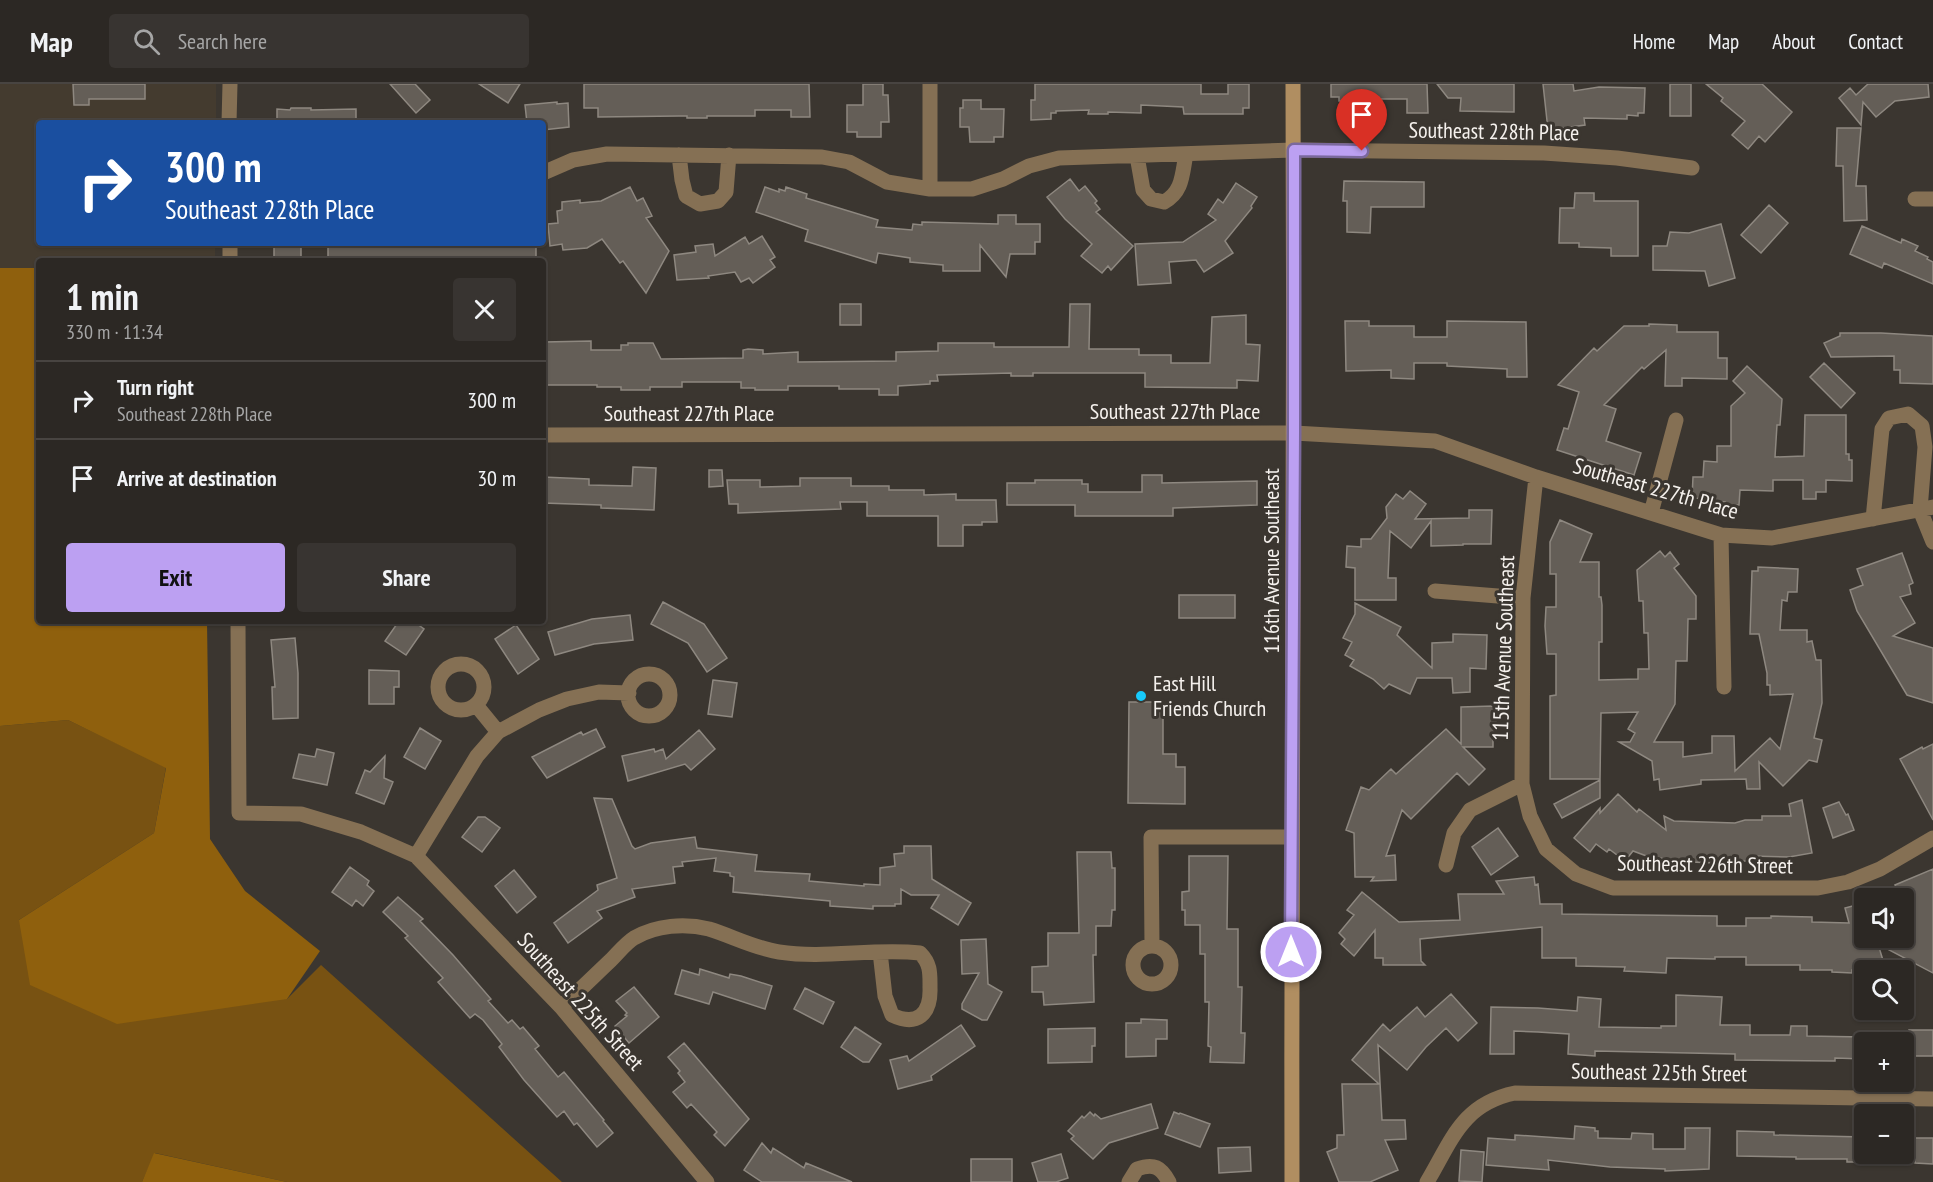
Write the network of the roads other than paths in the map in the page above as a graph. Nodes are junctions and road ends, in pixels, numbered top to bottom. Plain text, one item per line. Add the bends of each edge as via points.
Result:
1 (230, 84) edge
2 (930, 84) edge
3 (1293, 84) edge
4 (229, 120) edge
5 (1294, 150) junction
6 (1186, 154) junction
7 (679, 155) junction
8 (729, 155) junction
9 (1137, 156) junction
10 (1692, 168) dead end
11 (546, 172) edge
12 (930, 189) junction
13 (1915, 199) dead end
14 (1933, 199) edge
15 (1676, 420) dead end
16 (1294, 433) junction
17 (546, 435) edge
18 (1536, 477) junction
19 (1927, 509) edge
20 (1651, 513) junction
21 (1874, 519) junction
22 (1721, 535) junction
23 (1933, 542) edge
24 (1435, 591) dead end
25 (1523, 598) junction
26 (238, 624) edge
27 (1724, 687) dead end
28 (628, 693) dead end
29 (476, 705) dead end
30 (498, 732) junction
31 (1522, 784) junction
32 (1291, 837) junction
33 (1933, 838) edge
34 (417, 856) junction
35 (1446, 865) dead end
36 (1152, 946) dead end
37 (880, 952) junction
38 (561, 1007) junction
39 (1933, 1099) edge
40 (707, 1182) edge
41 (1129, 1182) edge
42 (1169, 1182) edge
43 (1292, 1182) edge
44 (1427, 1182) edge

1 - 4 street
2 - 12 street
3 - 5 main road, 116th Avenue Southeast
5 - 6 street, Southeast 228th Place
5 - 10 street, Southeast 228th Place via 1544,153
5 - 16 main road, 116th Avenue Southeast
6 - 9 street, Southeast 228th Place
6 - 9 street via 1180,183 1173,197 1164,202 1151,199 1143,189
7 - 8 street, Southeast 228th Place
7 - 8 street via 686,196 700,204 718,201 726,192
7 - 11 street, Southeast 228th Place via 607,154 573,160
8 - 12 street, Southeast 228th Place via 822,157 849,162 887,182
9 - 12 street, Southeast 228th Place via 1059,158 972,189
13 - 14 street
15 - 20 street
16 - 17 street, Southeast 227th Place
16 - 18 street, Southeast 227th Place via 1435,441
16 - 32 main road, 116th Avenue Southeast
18 - 20 street, Southeast 227th Place
18 - 25 street, 115th Avenue Southeast
19 - 21 street, Southeast 227th Place
19 - 21 street via 1922,426 1908,414 1889,418 1882,429
19 - 23 street
20 - 22 street, Southeast 227th Place
21 - 22 street, Southeast 227th Place via 1772,538
22 - 27 street
24 - 25 street
25 - 31 street, 115th Avenue Southeast
26 - 34 street via 239,813 301,814 361,832
28 - 30 street via 598,692 567,699
29 - 30 street
30 - 34 street via 477,756
31 - 33 street, Southeast 226th Street via 1530,816 1546,849 1576,874 1613,888 1818,888 1848,882 1880,869
31 - 35 street via 1470,810 1454,833
32 - 36 street via 1151,837
32 - 43 main road, 116th Avenue Southeast
34 - 38 street, Southeast 225th Street
37 - 37 street via 885,996 892,1015 900,1019 918,1018 930,1000 930,967 925,958 920,953
37 - 38 street via 777,951 710,929 686,925 658,929 633,939
38 - 40 street, Southeast 225th Street
39 - 44 street, Southeast 225th Street via 1515,1093 1474,1110
41 - 42 street via 1137,1169 1153,1165

